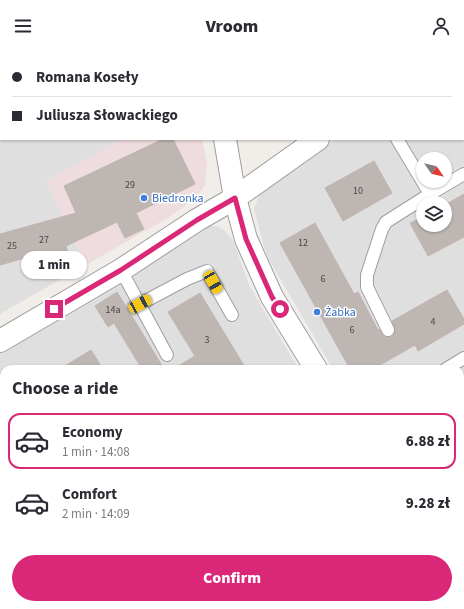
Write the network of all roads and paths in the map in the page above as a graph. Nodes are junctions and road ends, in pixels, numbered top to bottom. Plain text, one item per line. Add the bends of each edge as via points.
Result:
1 (225, 140) edge
2 (317, 140) edge
3 (398, 140) edge
4 (464, 174) edge
5 (430, 194) junction
6 (235, 198) junction
7 (121, 270) junction
8 (140, 304) junction
9 (232, 315) dead end
10 (388, 330) dead end
11 (0, 341) edge
12 (167, 355) dead end
13 (464, 358) edge
14 (314, 365) edge
15 (453, 365) edge

1 - 6 street
2 - 6 street
3 - 5 lane
4 - 5 lane
5 - 10 lane via 386,222 367,275 367,287
6 - 7 street
6 - 14 street via 246,239 272,297
7 - 8 lane
7 - 11 street
8 - 9 lane via 187,278 207,271
8 - 12 lane
13 - 15 lane

